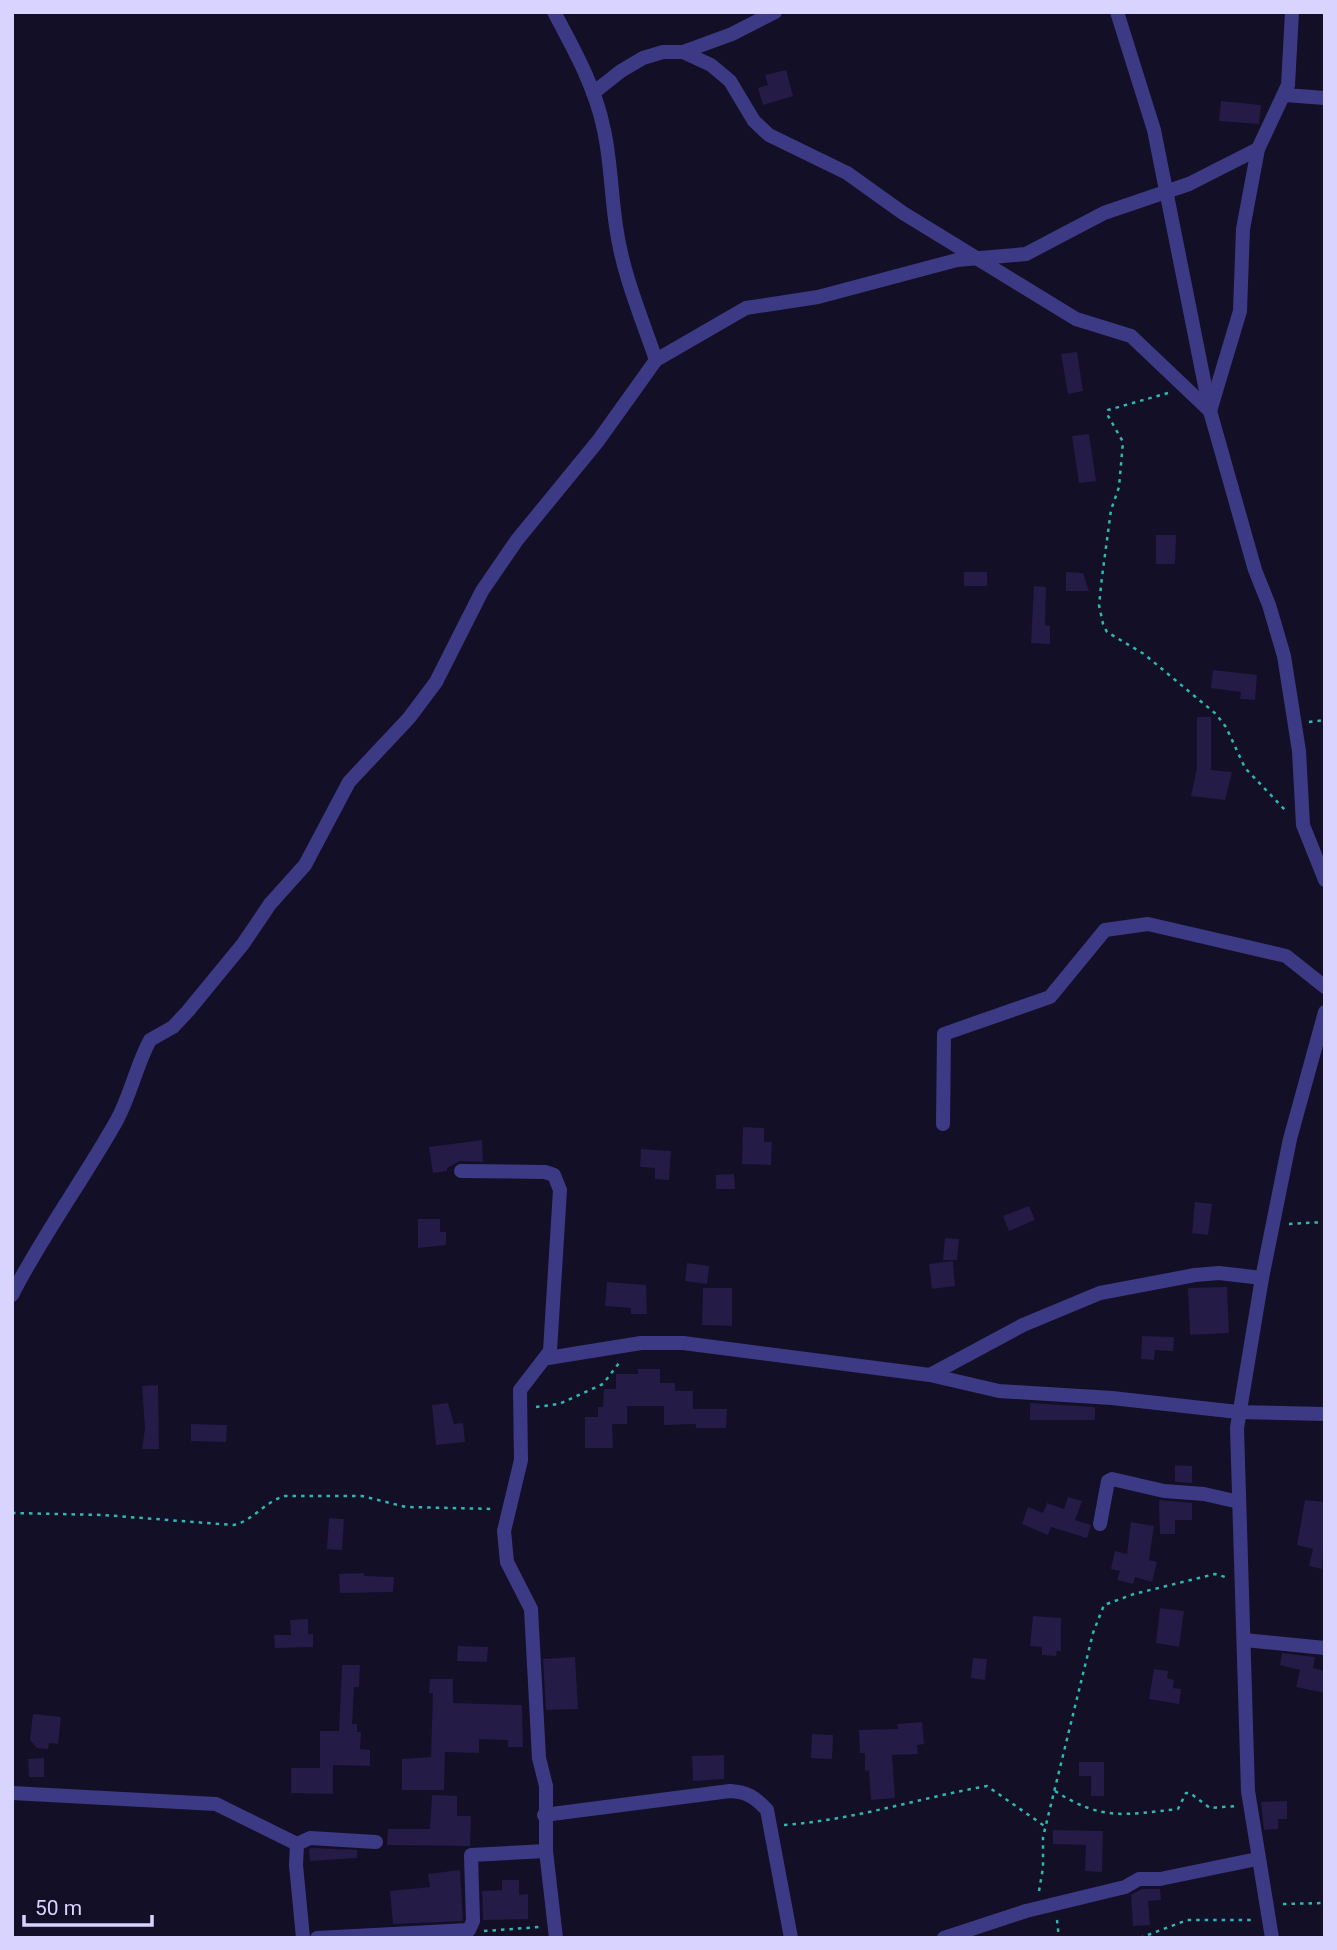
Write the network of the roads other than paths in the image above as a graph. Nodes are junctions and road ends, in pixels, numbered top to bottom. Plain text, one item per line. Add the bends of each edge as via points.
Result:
1 (554, 12) edge
2 (775, 12) edge
3 (1117, 12) edge
4 (1292, 12) edge
5 (682, 52) junction
6 (593, 93) junction
7 (1285, 95) junction
8 (1325, 98) edge
9 (1258, 149) junction
10 (1166, 192) junction
11 (979, 259) junction
12 (656, 360) junction
13 (1210, 411) junction
14 (1325, 880) edge
15 (1325, 987) edge
16 (1325, 1012) edge
17 (943, 1124) dead end
18 (461, 1171) dead end
19 (1262, 1278) junction
20 (12, 1295) edge
21 (548, 1358) junction
22 (930, 1375) junction
23 (1238, 1412) junction
24 (1325, 1414) edge
25 (1238, 1502) junction
26 (1100, 1524) dead end
27 (1244, 1640) junction
28 (1325, 1648) edge
29 (12, 1793) edge
30 (544, 1815) junction
31 (376, 1842) dead end
32 (297, 1844) junction
33 (546, 1852) junction
34 (1257, 1859) junction
35 (556, 1937) edge
36 (303, 1938) edge
37 (317, 1938) edge
38 (791, 1938) edge
39 (944, 1938) edge
40 (1272, 1938) edge

1 - 6 street
2 - 5 street
3 - 10 street via 1147,106
4 - 7 street
5 - 6 street via 643,58
5 - 11 street via 712,65 730,81 754,121 769,135 847,173
6 - 12 street via 604,129 626,271
7 - 8 street
7 - 9 street
9 - 10 street
9 - 13 street via 1243,229 1240,311
10 - 11 street via 1104,212 1026,254
10 - 13 street
11 - 12 street via 934,265 818,297 746,308
11 - 13 street via 1076,320 1131,336
12 - 20 street via 598,441 517,540 482,591 436,682 349,782 305,865 188,1011 173,1027 150,1040 117,1121 51,1223
13 - 14 street via 1284,656 1300,751 1303,825
15 - 17 street via 1286,956 1147,924 1105,930 1050,997 944,1034
16 - 19 street via 1290,1139
18 - 21 street via 545,1172 558,1180 559,1236
19 - 22 street via 1195,1275 1100,1293 1023,1325
19 - 23 street
21 - 22 street via 641,1343 695,1344
21 - 30 street via 523,1383 520,1460 504,1531 505,1556 531,1609
22 - 23 street via 999,1391
23 - 24 street
23 - 25 street
25 - 26 street via 1112,1479
25 - 27 street
27 - 28 street
27 - 34 street via 1250,1805
29 - 32 street via 216,1804
30 - 33 street
30 - 38 street via 730,1791 757,1798 767,1810
31 - 32 street via 310,1838
32 - 36 street
33 - 35 street
33 - 37 street via 471,1855 473,1921 469,1930
34 - 39 street via 1160,1879 1139,1879 1125,1887 1035,1908
34 - 40 street

